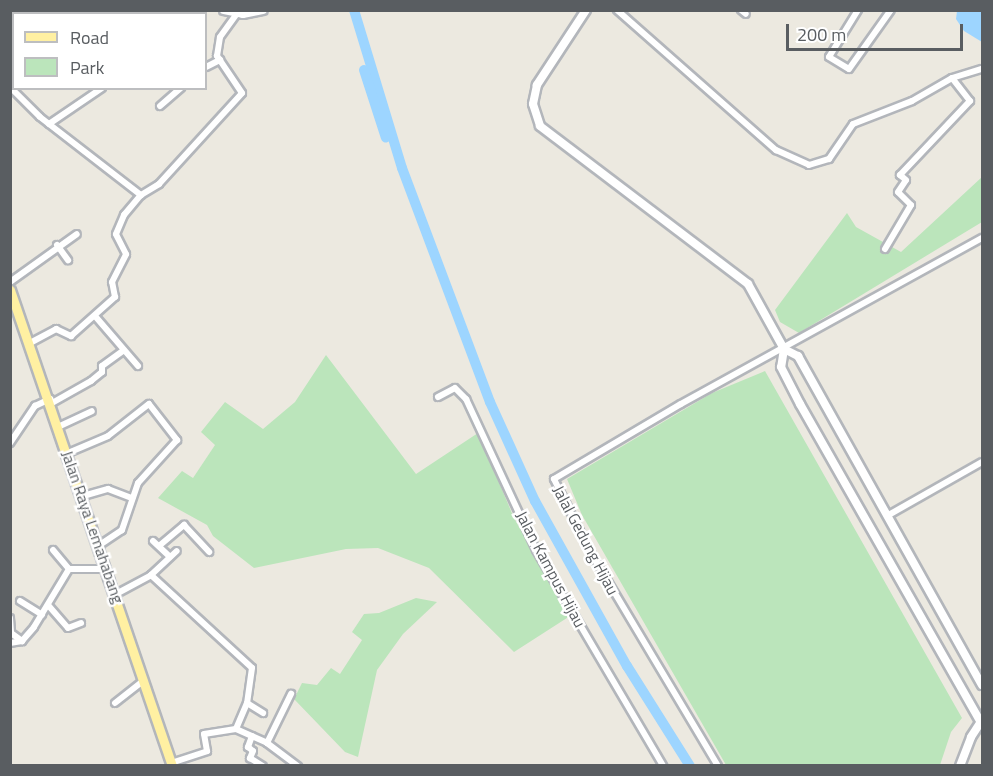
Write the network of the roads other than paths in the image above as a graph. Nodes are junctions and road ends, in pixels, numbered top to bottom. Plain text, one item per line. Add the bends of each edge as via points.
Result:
1 (224, 10) edge
2 (263, 10) edge
3 (586, 10) edge
4 (616, 10) edge
5 (858, 10) edge
6 (891, 10) edge
7 (238, 12) edge
8 (220, 60) junction
9 (207, 66) edge
10 (982, 69) edge
11 (952, 78) junction
12 (18, 90) edge
13 (99, 90) edge
14 (180, 90) edge
15 (160, 106) dead end
16 (49, 124) junction
17 (141, 195) junction
18 (77, 234) dead end
19 (982, 238) edge
20 (57, 246) junction
21 (885, 249) dead end
22 (68, 260) dead end
23 (10, 282) edge
24 (10, 290) edge
25 (95, 316) junction
26 (30, 344) junction
27 (784, 349) junction
28 (123, 351) junction
29 (138, 366) dead end
30 (438, 397) dead end
31 (51, 401) junction
32 (92, 411) dead end
33 (60, 426) junction
34 (10, 443) edge
35 (68, 453) junction
36 (982, 462) edge
37 (83, 496) junction
38 (132, 498) junction
39 (887, 516) junction
40 (153, 541) dead end
41 (100, 545) junction
42 (159, 546) junction
43 (53, 550) dead end
44 (177, 551) dead end
45 (209, 552) dead end
46 (170, 557) junction
47 (69, 569) junction
48 (108, 569) junction
49 (151, 575) junction
50 (116, 594) junction
51 (20, 601) dead end
52 (48, 605) junction
53 (42, 615) junction
54 (10, 618) edge
55 (81, 623) dead end
56 (15, 644) edge
57 (145, 679) junction
58 (982, 686) edge
59 (291, 694) dead end
60 (115, 703) dead end
61 (247, 703) junction
62 (263, 713) dead end
63 (982, 721) edge
64 (236, 729) junction
65 (252, 736) junction
66 (267, 743) junction
67 (172, 764) edge
68 (263, 765) edge
69 (298, 765) edge
70 (663, 765) edge
71 (718, 765) edge
72 (960, 765) edge

1 - 7 street
2 - 7 street
3 - 27 street via 537,85 533,104 540,126 743,280
4 - 11 street via 776,150 809,165 829,159 853,124 912,101
5 - 6 street via 829,57 849,69
7 - 8 street via 219,41
8 - 9 street
8 - 17 street via 242,93 159,184
10 - 11 street
11 - 21 street via 970,101 900,175 906,180 898,192 911,205
12 - 16 street
13 - 16 street
14 - 15 street
16 - 17 street
17 - 25 street via 124,215 116,234 126,254 112,282 115,297
18 - 20 street
19 - 27 street
20 - 22 street
20 - 23 street
24 - 26 main road, Jalan Raya Lemahabang
25 - 26 street via 71,336 56,329
25 - 28 street
26 - 31 main road, Jalan Raya Lemahabang
27 - 39 street via 798,356
27 - 63 street via 782,367 800,405
27 - 71 street, Jalal Gedung Hijau via 681,404 554,480 592,555
28 - 29 street
28 - 31 street via 81,388
30 - 70 street, Jalan Kampus Hijau via 455,388 466,399 537,550
31 - 33 main road, Jalan Raya Lemahabang
31 - 34 street via 35,406
32 - 33 street
33 - 35 main road, Jalan Raya Lemahabang
35 - 37 main road, Jalan Raya Lemahabang
35 - 38 street via 108,436 149,404 177,440 138,483
36 - 39 street
37 - 38 street via 108,489
37 - 41 main road, Jalan Raya Lemahabang
38 - 41 street via 122,530
39 - 58 street
40 - 42 street
41 - 48 main road, Jalan Raya Lemahabang
42 - 45 street via 184,525
42 - 46 street
43 - 47 street
44 - 46 street
46 - 49 street
47 - 48 street
47 - 52 street
48 - 50 main road, Jalan Raya Lemahabang
49 - 50 street
49 - 61 street via 252,668
50 - 57 main road, Jalan Raya Lemahabang
51 - 53 street
52 - 53 street
52 - 55 street via 68,628
53 - 56 street
54 - 56 street
57 - 60 street
57 - 67 main road, Jalan Raya Lemahabang
59 - 66 street
61 - 62 street
61 - 64 street
63 - 72 street
64 - 65 street
64 - 67 street via 204,734 207,751
65 - 66 street
65 - 68 street via 250,758
66 - 69 street

